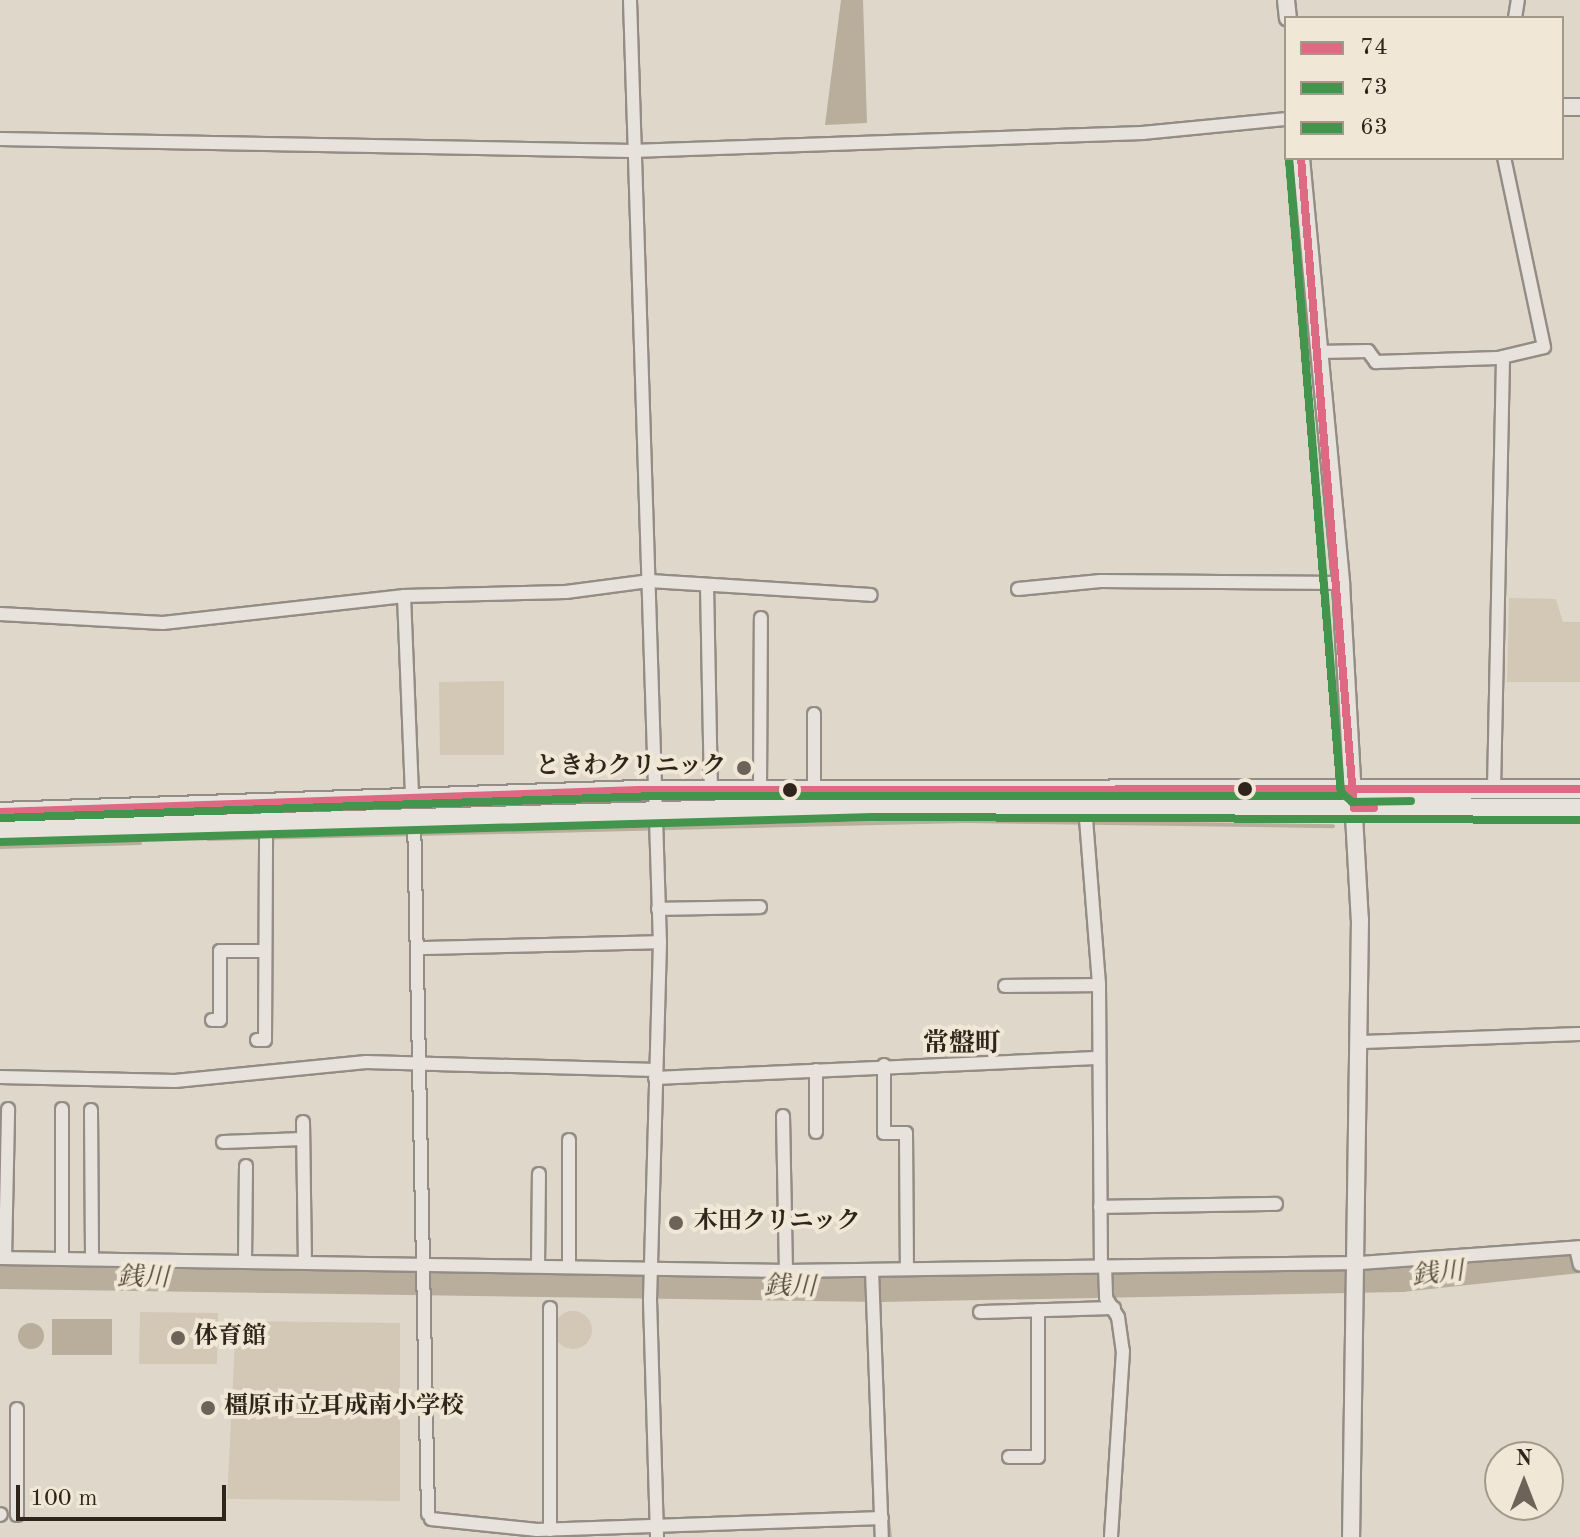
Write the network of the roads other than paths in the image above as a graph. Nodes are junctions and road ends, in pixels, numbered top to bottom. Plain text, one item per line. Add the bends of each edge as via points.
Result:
1 (630, 0) edge
2 (1284, 119) edge
3 (0, 139) edge
4 (632, 151) junction
5 (1301, 160) edge
6 (1504, 160) edge
7 (1318, 352) junction
8 (1503, 357) junction
9 (650, 581) junction
10 (1341, 583) junction
11 (707, 585) junction
12 (1018, 589) dead end
13 (871, 595) dead end
14 (404, 596) junction
15 (0, 614) edge
16 (761, 618) dead end
17 (814, 714) dead end
18 (1494, 789) junction
19 (1580, 789) edge
20 (711, 790) junction
21 (760, 790) junction
22 (814, 790) junction
23 (1353, 799) junction
24 (1580, 808) edge
25 (0, 812) edge
26 (655, 812) junction
27 (1085, 818) junction
28 (414, 819) junction
29 (0, 830) edge
30 (266, 832) junction
31 (760, 907) dead end
32 (658, 909) junction
33 (660, 942) junction
34 (421, 948) junction
35 (265, 951) junction
36 (1099, 985) junction
37 (1005, 986) dead end
38 (212, 1020) dead end
39 (1580, 1034) edge
40 (257, 1040) dead end
41 (1362, 1042) junction
42 (1096, 1058) junction
43 (884, 1065) junction
44 (420, 1067) junction
45 (816, 1070) junction
46 (655, 1074) junction
47 (0, 1077) edge
48 (8, 1109) dead end
49 (62, 1109) dead end
50 (91, 1110) dead end
51 (783, 1116) dead end
52 (303, 1122) dead end
53 (816, 1132) dead end
54 (303, 1139) junction
55 (569, 1140) dead end
56 (223, 1142) dead end
57 (246, 1166) dead end
58 (539, 1174) dead end
59 (1276, 1204) dead end
60 (1100, 1207) junction
61 (1579, 1253) edge
62 (3, 1258) edge
63 (62, 1259) junction
64 (92, 1259) junction
65 (245, 1261) junction
66 (305, 1262) junction
67 (1358, 1265) junction
68 (538, 1266) junction
69 (569, 1267) junction
70 (424, 1268) junction
71 (1104, 1268) junction
72 (907, 1269) junction
73 (786, 1271) junction
74 (651, 1274) junction
75 (872, 1274) junction
76 (550, 1308) dead end
77 (1114, 1308) junction
78 (1038, 1310) junction
79 (980, 1312) dead end
80 (17, 1409) dead end
81 (1009, 1457) dead end
82 (17, 1515) dead end
83 (882, 1518) junction
84 (656, 1530) edge
85 (472, 1532) edge
86 (541, 1532) edge
87 (586, 1532) edge
88 (882, 1537) edge
89 (1111, 1537) edge
90 (1351, 1537) edge

1 - 4 street
2 - 4 street via 1143,133
3 - 4 street
4 - 9 street
5 - 7 street
6 - 8 street via 1544,347
7 - 8 street via 1368,351 1376,362
7 - 10 street
8 - 18 street
9 - 11 street
9 - 14 street via 566,592
9 - 26 street
10 - 12 street via 1101,581
10 - 23 street
11 - 13 street
11 - 20 street
14 - 15 street via 163,623
14 - 28 street
16 - 21 street
17 - 22 street
18 - 19 main road
18 - 23 main road
20 - 21 main road
20 - 26 main road
21 - 22 main road
22 - 23 main road
23 - 24 main road
23 - 27 main road
23 - 41 street
25 - 28 main road
26 - 27 main road
26 - 28 main road
26 - 32 street
27 - 36 street
28 - 30 main road
28 - 34 street
29 - 30 main road
30 - 35 street
31 - 32 street
32 - 33 street
33 - 34 street
33 - 46 street
34 - 44 street
35 - 38 street via 220,951 220,1020
35 - 40 street via 265,1040
36 - 37 street
36 - 42 street
39 - 41 street
41 - 67 street
42 - 43 street
42 - 60 street
43 - 45 street
43 - 72 street via 884,1133 906,1133
44 - 46 street
44 - 47 street via 315,1065 175,1081
44 - 70 street
45 - 46 street
45 - 53 street
46 - 74 street
48 - 62 street
49 - 63 street
50 - 64 street
51 - 73 street
52 - 54 street
54 - 56 street
54 - 66 street
55 - 69 street
57 - 65 street
58 - 68 street
59 - 60 street
60 - 71 street
61 - 67 street
62 - 63 street
63 - 64 street
64 - 65 street
65 - 66 street
66 - 70 street
67 - 71 street
67 - 90 street
68 - 69 street
68 - 70 street
69 - 74 street
70 - 85 street via 429,1516
71 - 72 street
71 - 77 street via 1105,1293
72 - 75 street
73 - 74 street
73 - 75 street
74 - 84 street
75 - 83 street
76 - 86 street
77 - 78 street
77 - 89 street via 1123,1351
78 - 79 street
78 - 81 street via 1038,1457
80 - 82 street
83 - 84 street
83 - 88 street
84 - 87 street
85 - 86 street
86 - 87 street

